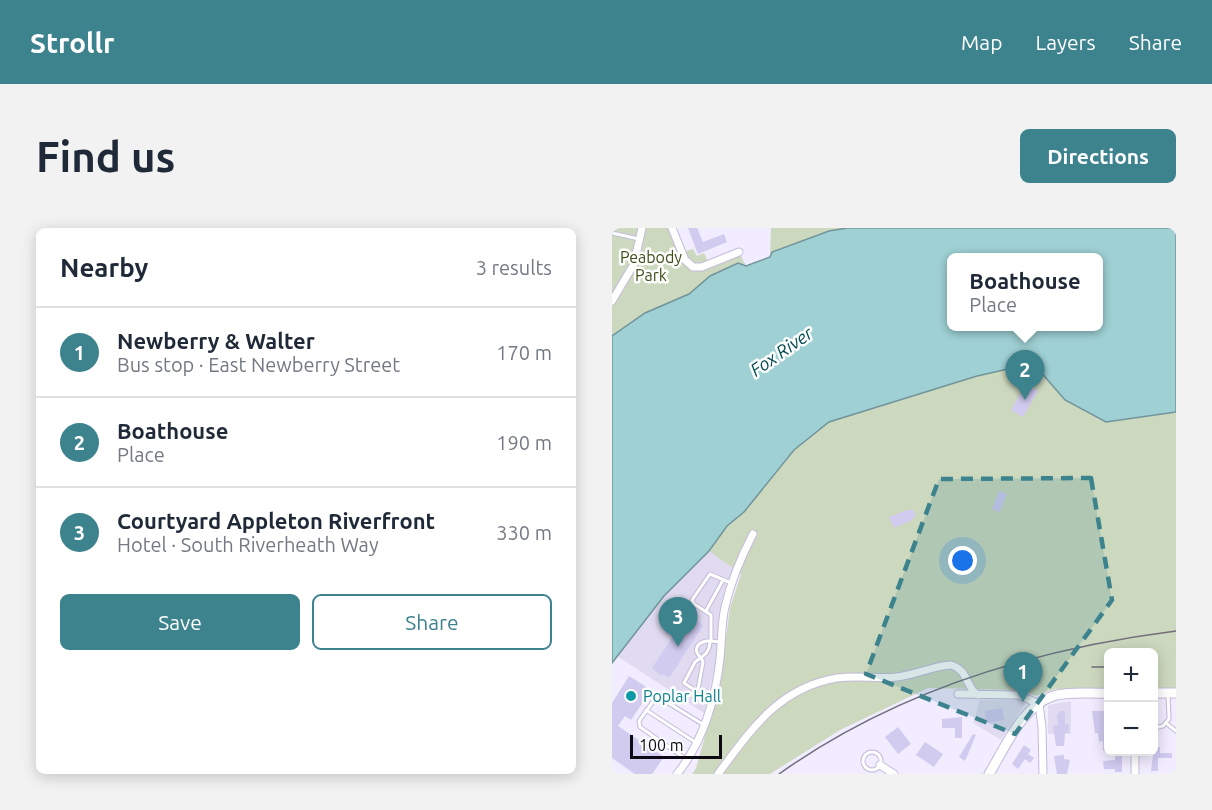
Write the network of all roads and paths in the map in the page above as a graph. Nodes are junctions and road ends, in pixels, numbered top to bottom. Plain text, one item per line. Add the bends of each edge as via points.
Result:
1 (642, 228) edge
2 (672, 228) edge
3 (612, 233) edge
4 (641, 240) junction
5 (740, 252) dead end
6 (612, 301) edge
7 (753, 534) dead end
8 (723, 580) junction
9 (731, 583) junction
10 (706, 611) junction
11 (711, 641) junction
12 (722, 642) junction
13 (701, 658) junction
14 (1104, 693) edge
15 (1172, 693) edge
16 (957, 694) dead end
17 (978, 695) junction
18 (1039, 704) junction
19 (646, 710) junction
20 (1166, 723) junction
21 (704, 725) junction
22 (1158, 726) edge
23 (1176, 731) edge
24 (697, 744) junction
25 (1135, 756) edge
26 (688, 760) junction
27 (880, 765) junction
28 (677, 774) edge
29 (718, 774) edge
30 (894, 774) edge
31 (989, 774) edge
32 (1043, 774) edge
33 (1136, 774) edge

1 - 4 street
2 - 5 street via 685,260 693,267
3 - 4 lane
4 - 6 street via 634,264
7 - 9 street
8 - 9 lane
8 - 10 lane
8 - 10 lane via 707,575 692,600
9 - 12 street
10 - 11 lane via 711,615
11 - 12 lane
11 - 13 lane
11 - 13 lane via 696,647
12 - 21 street
13 - 13 lane via 684,682 696,691 703,662
14 - 18 main road via 1065,694
15 - 20 lane
16 - 17 street
17 - 18 street via 1019,695
17 - 29 street via 965,674 951,665 897,677 851,677 823,682 773,706
18 - 31 main road via 1022,722
18 - 32 street
19 - 21 lane via 655,697 660,697
19 - 24 lane
19 - 26 lane via 640,727
20 - 22 lane
20 - 23 lane
21 - 24 street
24 - 26 street
25 - 33 street
26 - 28 street
27 - 27 lane via 883,757 876,752 863,759 862,765 868,771
27 - 30 street

